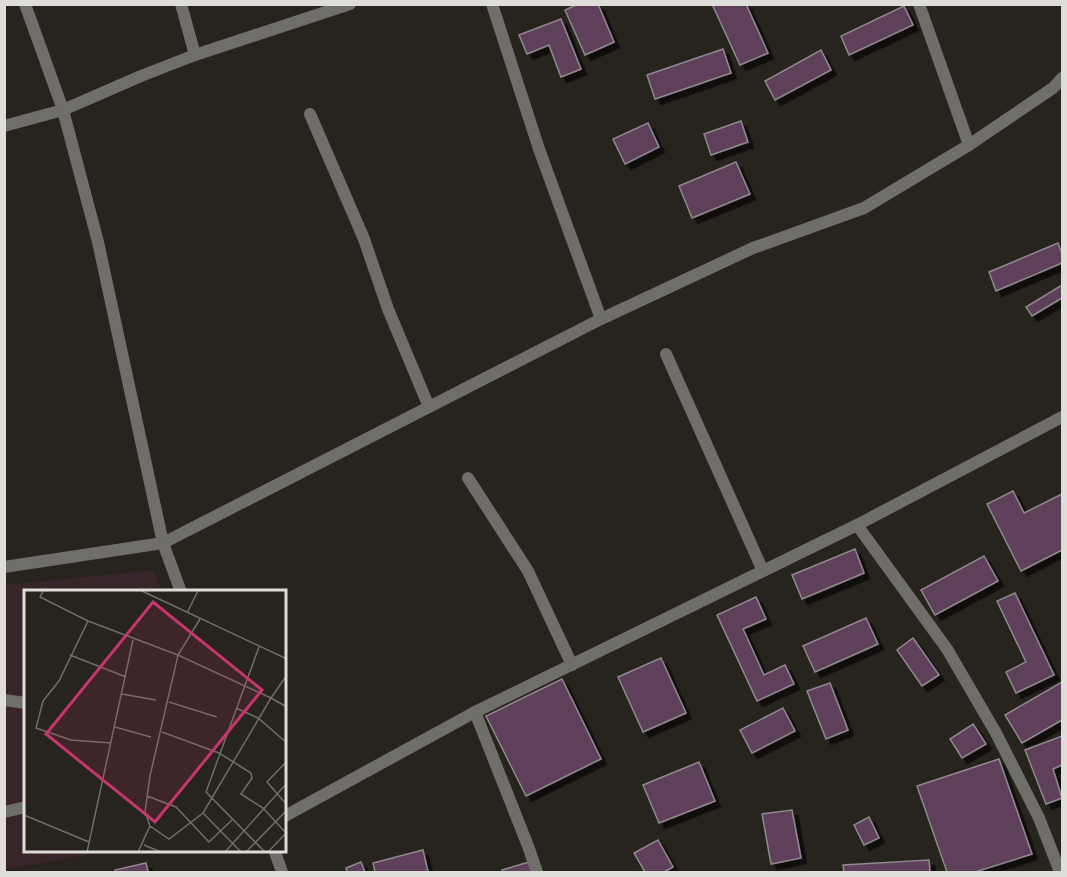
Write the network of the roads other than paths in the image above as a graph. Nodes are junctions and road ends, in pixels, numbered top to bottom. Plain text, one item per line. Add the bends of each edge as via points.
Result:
1 (25, 4) edge
2 (181, 4) edge
3 (350, 4) edge
4 (492, 4) edge
5 (919, 4) edge
6 (195, 55) junction
7 (1062, 78) edge
8 (63, 110) junction
9 (310, 114) dead end
10 (4, 126) edge
11 (969, 145) junction
12 (601, 319) junction
13 (666, 354) dead end
14 (429, 407) junction
15 (1062, 417) edge
16 (468, 478) dead end
17 (857, 525) junction
18 (163, 543) junction
19 (4, 567) edge
20 (763, 571) junction
21 (180, 590) edge
22 (573, 665) junction
23 (4, 700) edge
24 (24, 703) edge
25 (475, 712) junction
26 (24, 807) edge
27 (4, 812) edge
28 (286, 815) edge
29 (275, 853) edge
30 (282, 873) edge
31 (537, 873) edge
32 (1060, 873) edge

1 - 8 street
2 - 6 street
3 - 6 street
4 - 12 street via 539,149
5 - 11 street
6 - 8 street
7 - 11 street
8 - 10 street
8 - 18 street via 98,242
9 - 14 street
11 - 12 street via 864,208 753,248
12 - 14 street
13 - 20 street
14 - 18 street
15 - 17 street
16 - 22 street via 528,570
17 - 20 street
17 - 32 street via 947,649 1039,818
18 - 19 street
18 - 21 street
20 - 22 street
22 - 25 street
23 - 24 street
25 - 28 street
25 - 31 street
26 - 27 street
29 - 30 street

